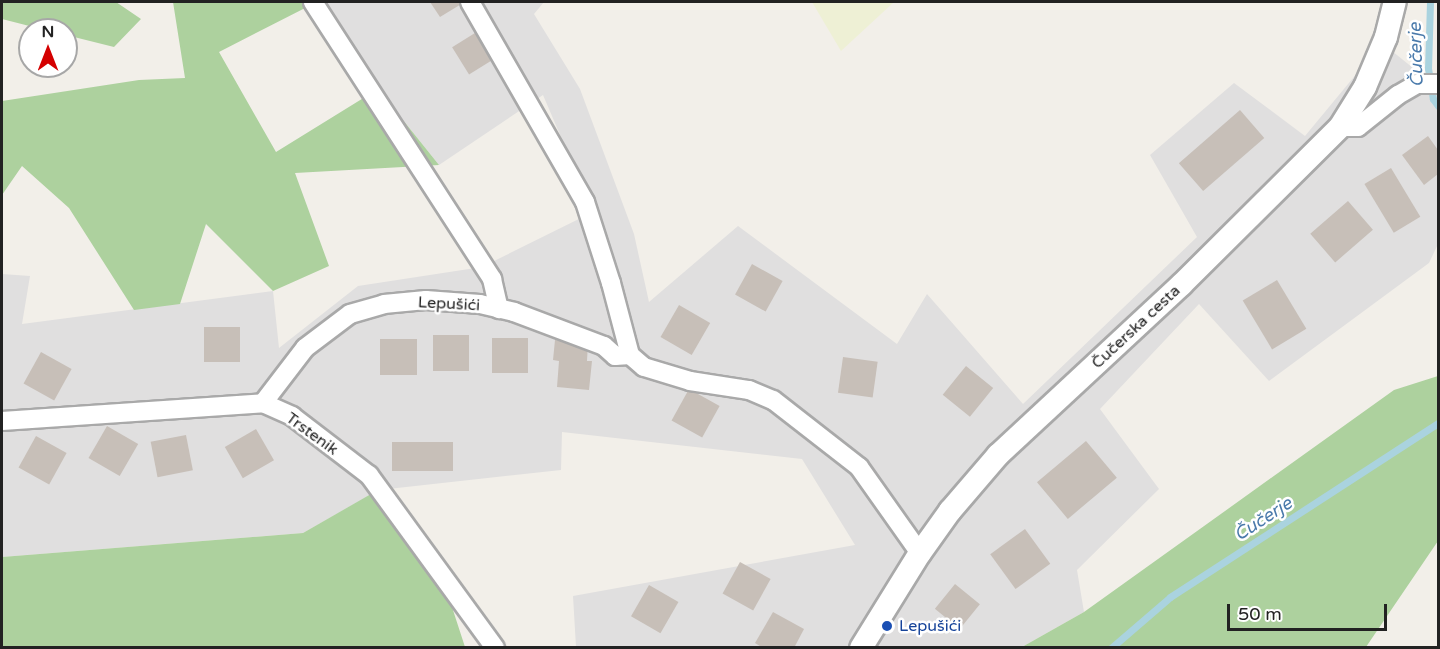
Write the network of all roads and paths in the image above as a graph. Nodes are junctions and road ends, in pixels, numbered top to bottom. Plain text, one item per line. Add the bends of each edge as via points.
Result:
1 (313, 2) edge
2 (470, 2) edge
3 (1395, 2) edge
4 (1438, 84) edge
5 (1340, 127) junction
6 (499, 309) junction
7 (630, 355) junction
8 (263, 403) junction
9 (2, 421) edge
10 (920, 553) junction
11 (495, 648) edge
12 (861, 648) edge

1 - 6 street via 492,279
2 - 7 street via 585,202
3 - 5 street, Čučerska cesta via 1386,37 1365,87
4 - 5 street via 1417,84 1358,127
5 - 10 street, Čučerska cesta via 1181,285 998,455
6 - 7 street, Lepušići via 604,346 615,356
6 - 8 street, Lepušići via 426,300 384,304 350,314 305,348
7 - 10 street, Lepušići via 644,367 690,381 749,390 773,400 859,467
8 - 9 street, Trstenik
8 - 11 street, Trstenik via 292,416 369,475
10 - 12 street, Čučerska cesta

